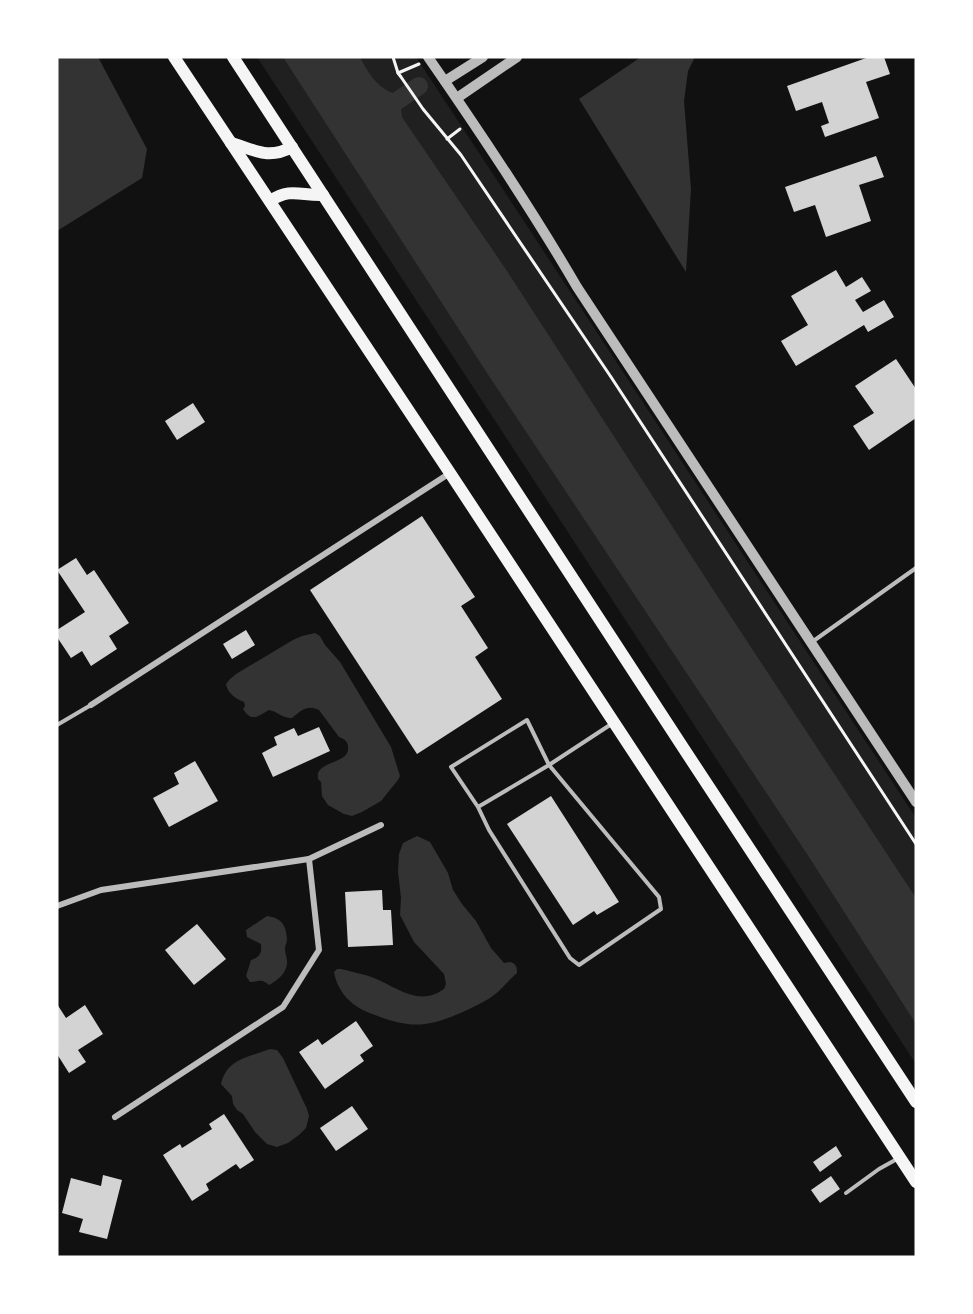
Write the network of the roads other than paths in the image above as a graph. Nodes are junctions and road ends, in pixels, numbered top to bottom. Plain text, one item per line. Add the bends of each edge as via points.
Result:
1 (174, 57) edge
2 (233, 57) edge
3 (483, 57) edge
4 (517, 57) edge
5 (424, 60) edge
6 (445, 81) junction
7 (457, 98) junction
8 (231, 143) junction
9 (292, 147) junction
10 (323, 195) junction
11 (270, 201) junction
12 (450, 473) junction
13 (916, 568) edge
14 (811, 643) junction
15 (91, 705) joint
16 (614, 723) junction
17 (57, 725) edge
18 (549, 765) junction
19 (916, 802) edge
20 (478, 807) junction
21 (381, 825) dead end
22 (309, 860) junction
23 (57, 906) edge
24 (916, 1102) edge
25 (115, 1117) dead end
26 (900, 1157) junction
27 (916, 1182) edge
28 (846, 1193) dead end

1 - 8 main road
2 - 9 main road
3 - 6 street
4 - 7 street
5 - 6 street
6 - 7 street
7 - 14 street
8 - 9 main road via 272,154
8 - 11 main road
9 - 10 main road
10 - 11 main road via 293,192
10 - 24 main road
11 - 12 main road
12 - 15 street
12 - 16 main road
13 - 14 lane
14 - 19 street
15 - 17 lane
16 - 18 lane
16 - 26 main road
18 - 20 lane
18 - 20 lane via 527,720 451,767
18 - 20 lane via 659,897 661,909 579,965 570,958
21 - 22 street
22 - 23 street via 101,890
22 - 25 street via 319,950 284,1007
26 - 27 main road
26 - 28 lane

